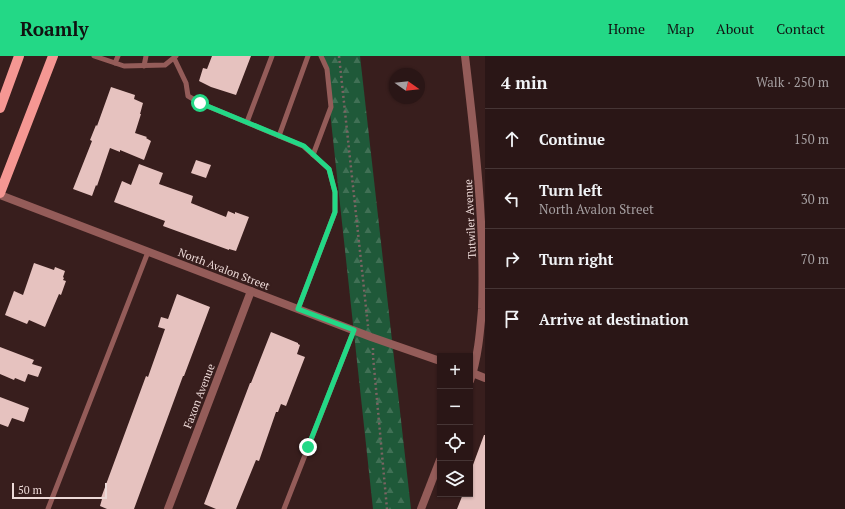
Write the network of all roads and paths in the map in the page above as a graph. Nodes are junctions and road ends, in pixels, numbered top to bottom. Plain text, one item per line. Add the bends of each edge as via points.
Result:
1 (19, 56) edge
2 (53, 56) edge
3 (94, 56) edge
4 (118, 56) edge
5 (146, 56) edge
6 (272, 56) edge
7 (308, 56) edge
8 (321, 56) edge
9 (339, 56) edge
10 (465, 56) edge
11 (175, 57) edge
12 (115, 63) junction
13 (144, 66) junction
14 (0, 108) edge
15 (247, 122) junction
16 (279, 136) junction
17 (313, 155) junction
18 (482, 172) edge
19 (0, 194) edge
20 (148, 252) junction
21 (251, 291) junction
22 (298, 309) junction
23 (367, 325) dead end
24 (354, 330) junction
25 (374, 351) dead end
26 (437, 360) edge
27 (473, 365) edge
28 (473, 375) edge
29 (485, 378) edge
30 (440, 461) edge
31 (48, 509) edge
32 (168, 509) edge
33 (284, 509) edge
34 (387, 509) edge
35 (421, 509) edge

1 - 14 main road
2 - 19 main road
3 - 12 lane
4 - 12 lane
5 - 13 lane
6 - 15 lane
7 - 16 lane
8 - 17 lane via 327,69 331,107
9 - 23 path
10 - 18 street, Tutwiler Avenue
11 - 13 lane via 165,65
11 - 15 lane via 186,83 188,96
12 - 13 lane via 124,66
15 - 16 lane
16 - 17 lane via 304,146
17 - 22 lane via 329,169 335,192 335,212
18 - 27 street, Tutwiler Avenue via 484,278 480,332
19 - 20 street, North Avalon Street
20 - 21 street, North Avalon Street
20 - 31 lane
21 - 22 street, North Avalon Street
21 - 32 street, Faxon Avenue
22 - 24 street, North Avalon Street
24 - 26 street, North Avalon Street
24 - 33 lane
25 - 34 path via 372,356
28 - 29 street
30 - 35 street

